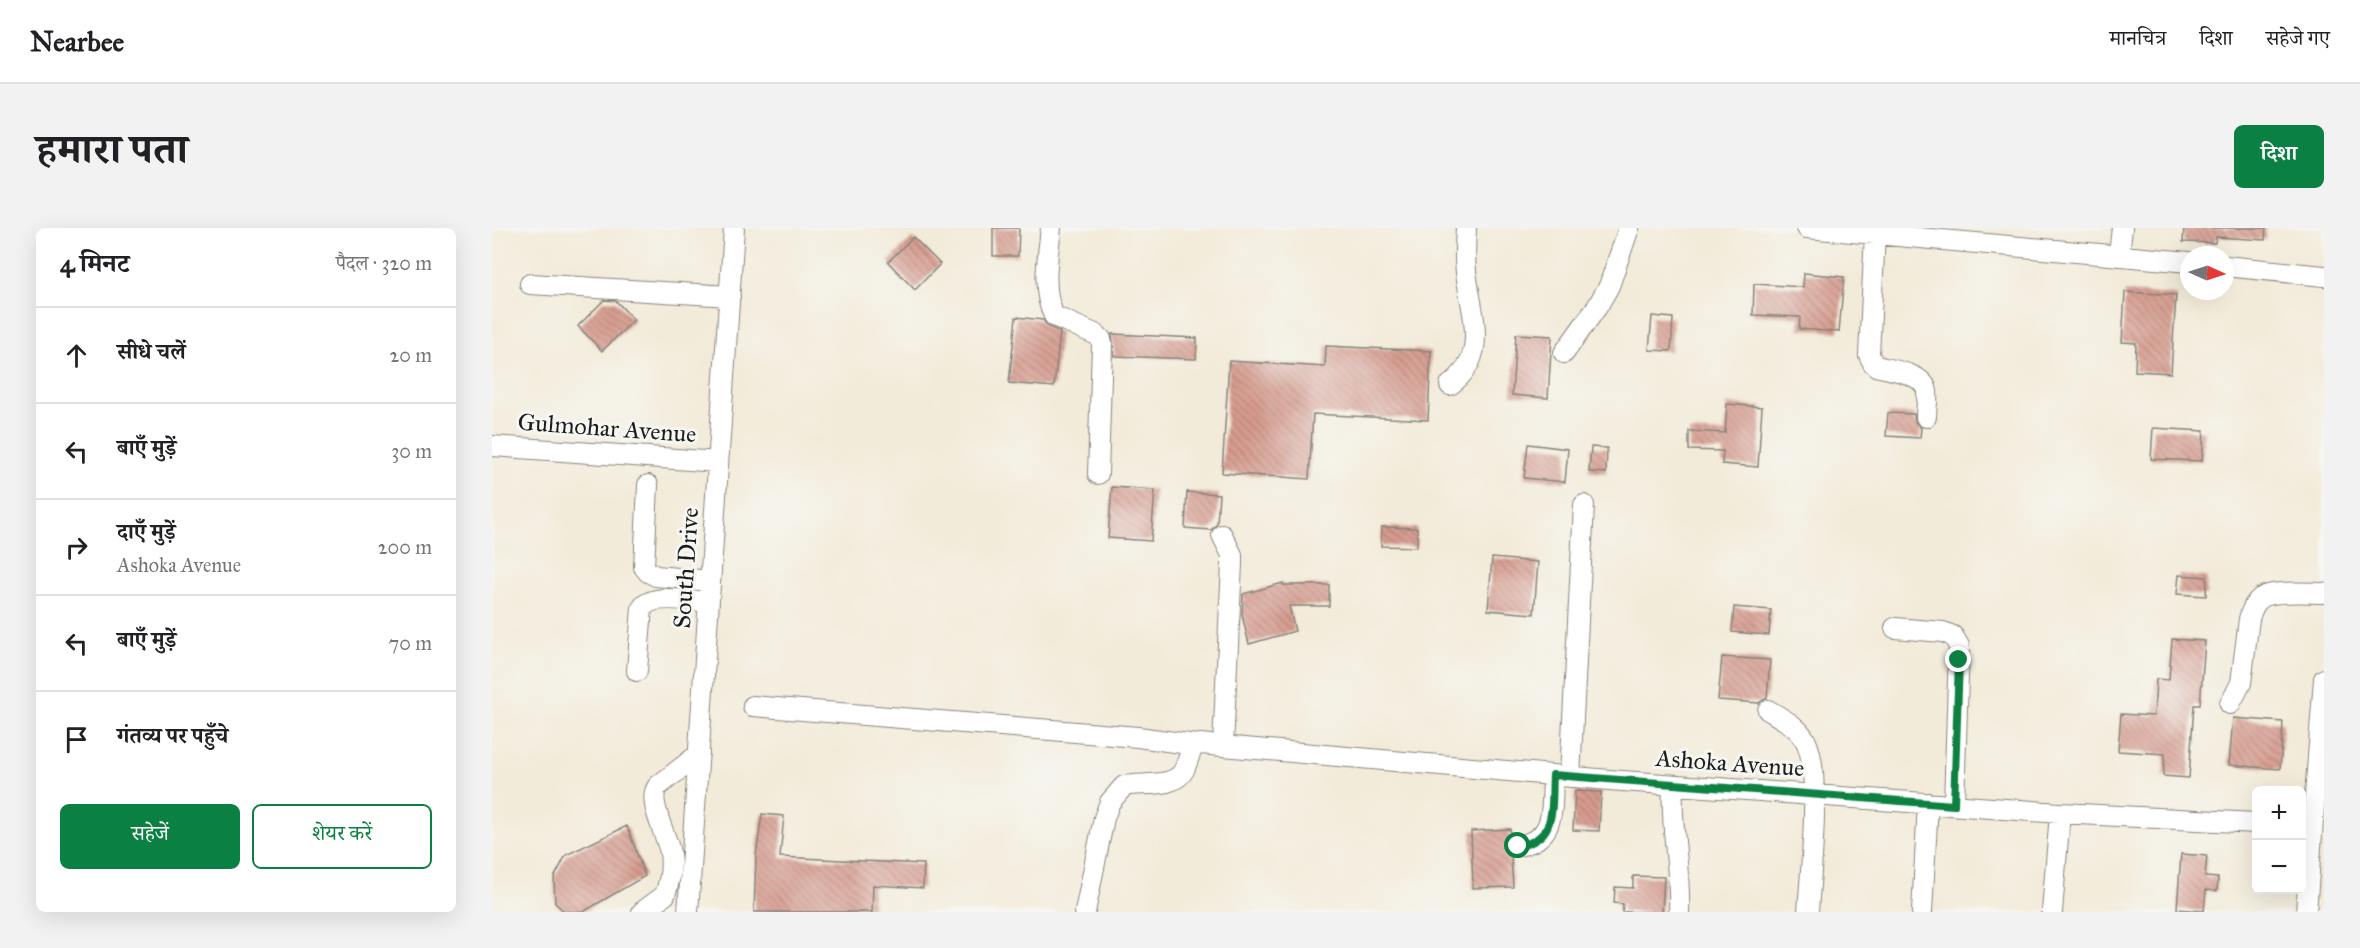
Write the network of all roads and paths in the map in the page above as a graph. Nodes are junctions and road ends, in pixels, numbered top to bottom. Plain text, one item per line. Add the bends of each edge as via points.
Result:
1 (734, 228) edge
2 (1051, 228) edge
3 (1466, 228) edge
4 (1629, 228) edge
5 (1807, 228) edge
6 (2122, 228) edge
7 (1849, 230) edge
8 (1875, 233) junction
9 (1958, 234) edge
10 (1988, 235) edge
11 (2119, 254) junction
12 (2180, 261) edge
13 (2234, 267) edge
14 (2324, 276) edge
15 (530, 284) dead end
16 (730, 296) junction
17 (1564, 353) dead end
18 (1450, 385) dead end
19 (1926, 417) dead end
20 (492, 446) edge
21 (718, 462) junction
22 (1098, 474) dead end
23 (648, 485) dead end
24 (1584, 505) dead end
25 (1222, 535) dead end
26 (710, 580) junction
27 (2324, 593) edge
28 (709, 602) junction
29 (1895, 628) dead end
30 (637, 671) dead end
31 (2324, 679) edge
32 (2324, 687) edge
33 (2230, 704) dead end
34 (753, 706) dead end
35 (1768, 710) dead end
36 (1198, 745) junction
37 (1223, 745) junction
38 (699, 754) junction
39 (1562, 776) junction
40 (1673, 785) junction
41 (1815, 795) junction
42 (1928, 803) junction
43 (1954, 805) junction
44 (2060, 813) junction
45 (2252, 823) edge
46 (2307, 826) edge
47 (1518, 846) dead end
48 (642, 912) edge
49 (688, 912) edge
50 (1085, 912) edge
51 (1679, 912) edge
52 (1808, 912) edge
53 (1922, 912) edge
54 (2052, 912) edge
55 (2306, 912) edge

1 - 16 street, South Drive
2 - 22 street via 1048,304 1054,316 1101,339
3 - 18 street via 1467,277 1476,336 1467,370
4 - 17 street via 1609,286
5 - 7 street
6 - 11 street
7 - 8 street
8 - 9 street
8 - 19 street via 1869,356 1876,366 1920,379 1927,392
9 - 10 street
10 - 11 street
11 - 12 street
13 - 14 street
15 - 16 street
16 - 21 street, South Drive
20 - 21 street, Gulmohar Avenue
21 - 26 street, South Drive
23 - 26 street via 644,567 656,576
24 - 39 street
25 - 37 street via 1232,555
26 - 28 street, South Drive
27 - 33 street via 2259,598 2249,619 2241,682
28 - 30 street via 657,599 645,603
28 - 38 street, South Drive
29 - 43 street via 1943,632 1953,636 1959,646
31 - 32 street
32 - 46 street
34 - 36 street, Ashoka Avenue
35 - 41 street via 1806,740
36 - 37 street, Ashoka Avenue
36 - 50 street via 1177,778 1124,786 1110,802
37 - 39 street, Ashoka Avenue
38 - 48 street via 653,793 670,852 670,874 665,894
38 - 49 street, South Drive
39 - 40 street, Ashoka Avenue
39 - 47 street via 1545,833 1536,841
40 - 41 street, Ashoka Avenue
40 - 51 street via 1671,820 1679,876
41 - 42 street, Ashoka Avenue
41 - 52 street
42 - 43 street, Ashoka Avenue
42 - 53 street
43 - 44 street, Ashoka Avenue
44 - 45 street, Ashoka Avenue
44 - 54 street
46 - 55 street

